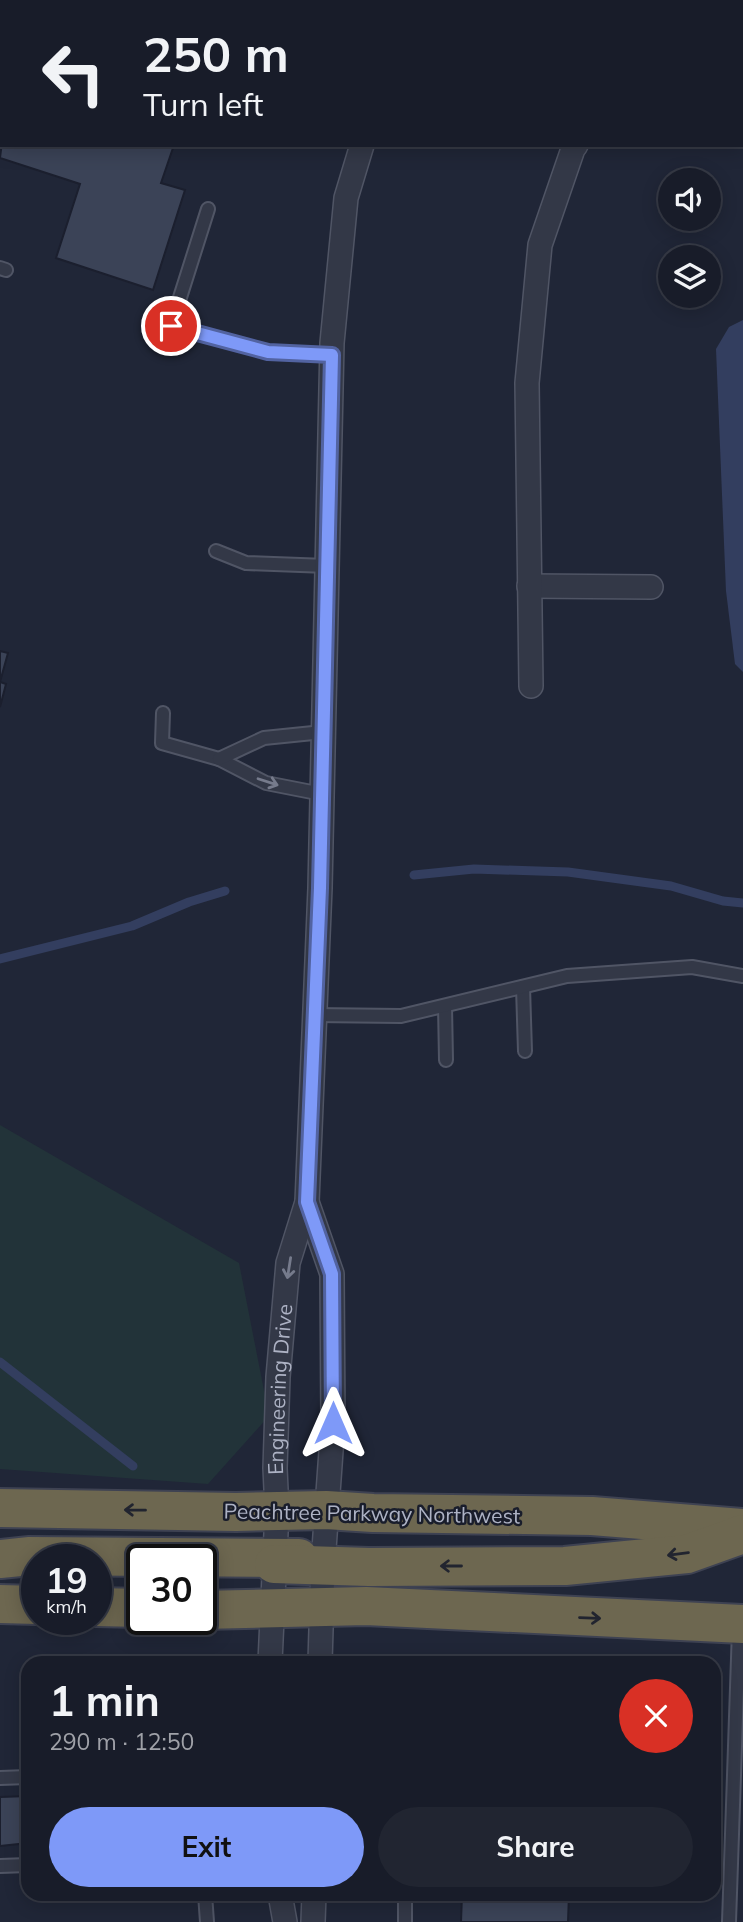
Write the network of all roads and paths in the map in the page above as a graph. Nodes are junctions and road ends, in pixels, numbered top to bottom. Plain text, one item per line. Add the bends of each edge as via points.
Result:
1 (361, 147) edge
2 (574, 147) edge
3 (208, 209) dead end
4 (332, 355) junction
5 (216, 551) dead end
6 (327, 566) junction
7 (529, 586) junction
8 (651, 587) dead end
9 (531, 686) dead end
10 (163, 713) dead end
11 (323, 733) junction
12 (219, 759) junction
13 (322, 794) junction
14 (743, 976) edge
15 (523, 987) junction
16 (445, 1006) junction
17 (313, 1015) junction
18 (525, 1051) dead end
19 (446, 1060) dead end
20 (307, 1202) junction
21 (0, 1508) edge
22 (326, 1510) junction
23 (277, 1511) junction
24 (743, 1528) edge
25 (743, 1534) edge
26 (0, 1559) edge
27 (274, 1561) junction
28 (324, 1561) junction
29 (0, 1604) edge
30 (21, 1605) edge
31 (323, 1608) junction
32 (217, 1610) edge
33 (272, 1610) junction
34 (741, 1624) edge
35 (270, 1656) edge
36 (320, 1656) edge
37 (21, 1776) edge
38 (0, 1778) edge
39 (21, 1865) edge
40 (0, 1866) edge
41 (206, 1901) edge
42 (281, 1901) edge
43 (314, 1901) edge
44 (405, 1901) edge
45 (208, 1922) edge
46 (285, 1922) edge
47 (313, 1922) edge
48 (405, 1922) edge
49 (729, 1922) edge

1 - 4 street, Engineering Drive via 346,198
2 - 7 street via 540,245 527,383
3 - 4 lane via 171,326 268,352
4 - 6 street, Engineering Drive
5 - 6 lane via 246,563
6 - 11 street, Engineering Drive
7 - 8 street
7 - 9 street
10 - 12 lane via 162,743
11 - 12 lane via 264,738
11 - 13 street, Engineering Drive
12 -> 13 lane via 266,783
13 - 17 street, Engineering Drive
14 - 15 lane via 692,967 568,976
15 - 16 lane
15 - 18 lane
16 - 17 lane via 401,1016
16 - 19 lane
17 - 20 street, Engineering Drive
20 - 22 street, Engineering Drive via 332,1274 333,1423
20 -> 23 street, Engineering Drive via 288,1263 278,1377
23 -> 21 highway, Peachtree Parkway Northwest
22 - 23 highway, Peachtree Parkway Northwest
22 - 24 highway, Peachtree Parkway Northwest via 592,1516
22 - 28 street, Engineering Drive
23 - 27 street, Engineering Drive
25 -> 28 highway via 687,1554 565,1566 369,1567
26 - 27 highway
27 - 28 highway
27 - 33 street, Engineering Drive
28 - 31 street, Engineering Drive
29 - 30 highway
31 - 33 highway
31 -> 34 highway via 366,1606
31 - 36 street, Engineering Drive
32 - 33 highway
33 - 35 street, Engineering Drive
34 - 49 lane
37 - 38 lane
39 - 40 lane
41 - 45 lane
42 - 46 street
43 - 47 street
44 - 48 lane

